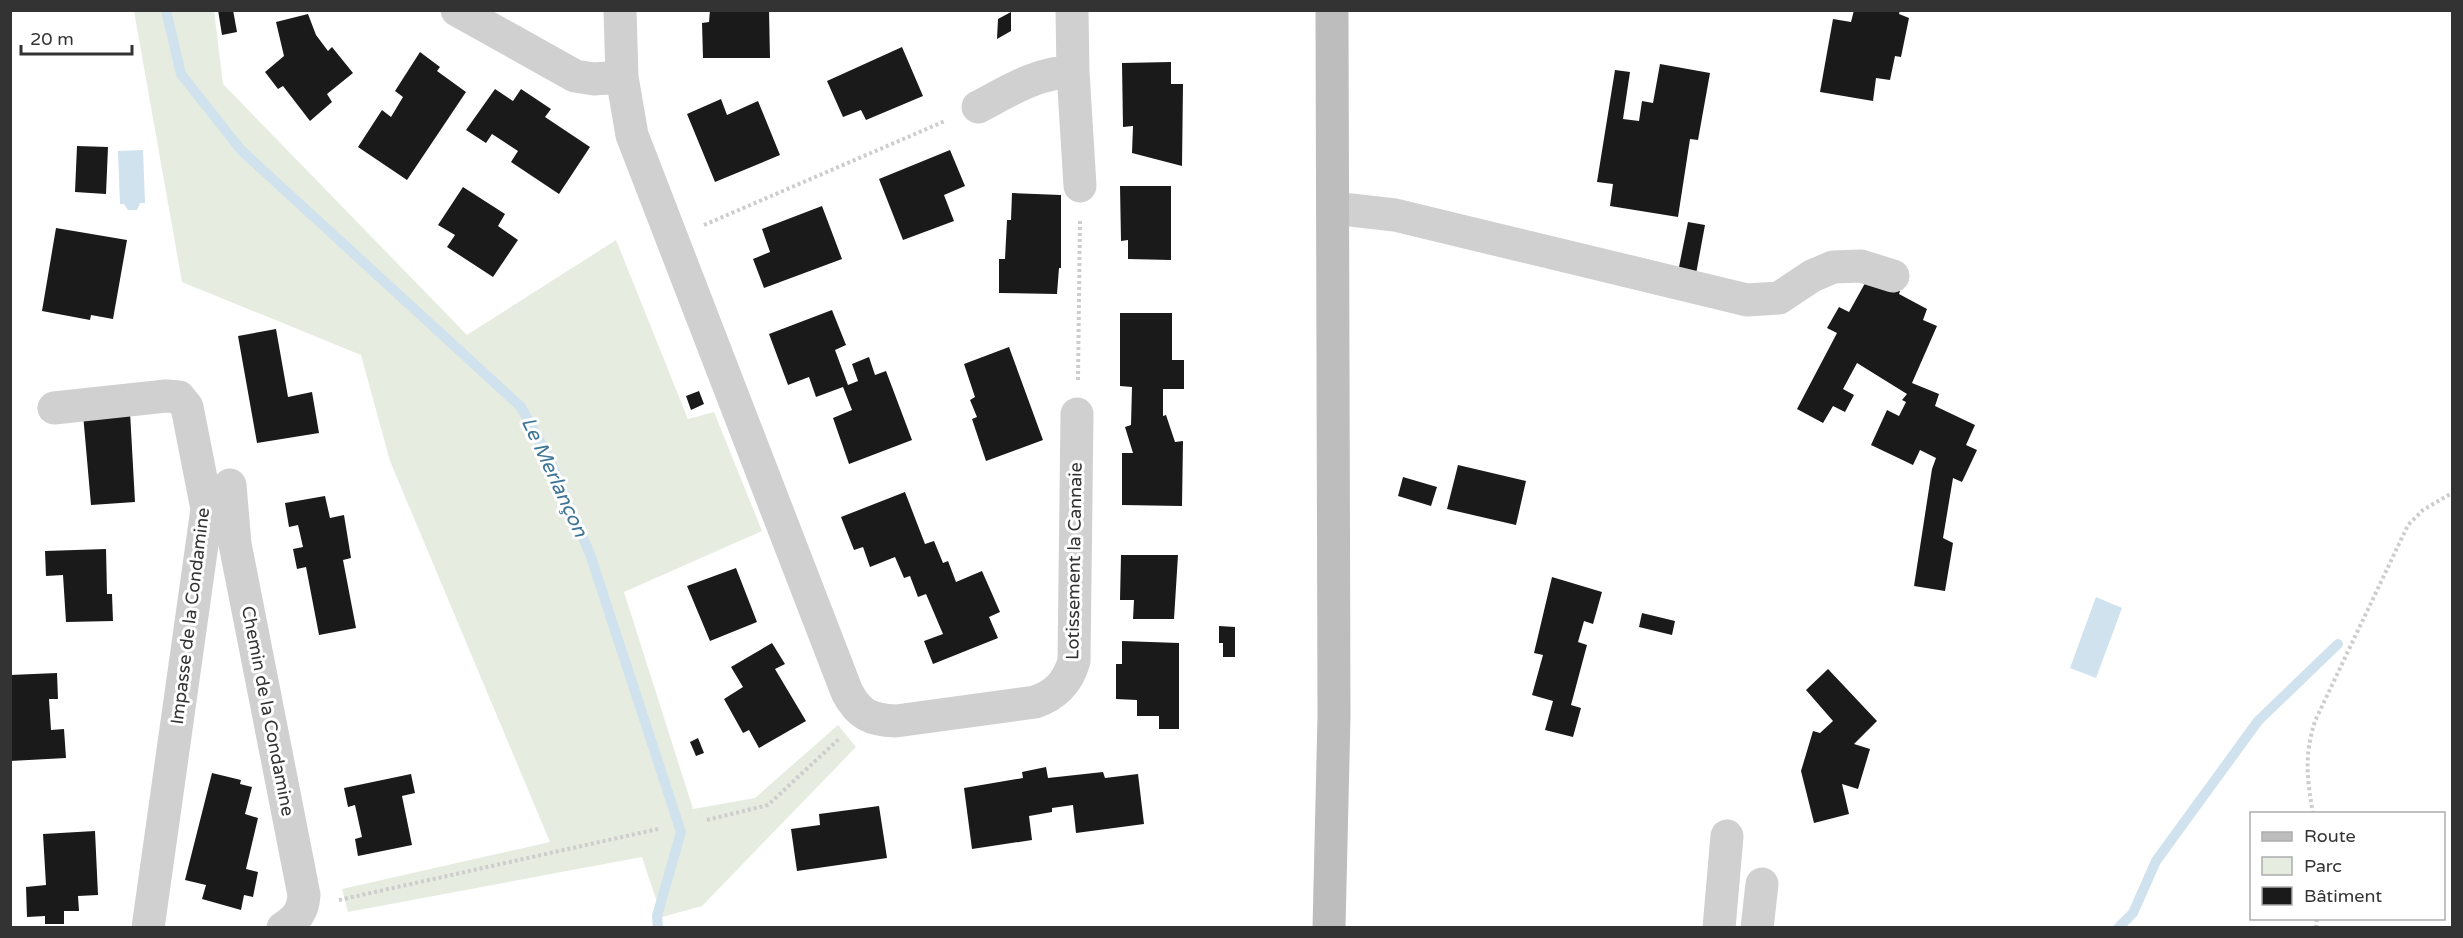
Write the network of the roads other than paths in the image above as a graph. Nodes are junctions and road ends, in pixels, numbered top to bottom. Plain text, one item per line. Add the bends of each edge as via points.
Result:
1 (457, 10) edge
2 (620, 10) edge
3 (1072, 10) edge
4 (1332, 10) edge
5 (1073, 72) junction
6 (622, 77) junction
7 (978, 107) road end
8 (1080, 186) road end
9 (1333, 208) junction
10 (1893, 276) dead end
11 (54, 408) dead end
12 (1077, 414) road end
13 (230, 485) dead end
14 (1727, 836) dead end
15 (1762, 884) dead end
16 (293, 918) edge
17 (148, 927) edge
18 (1329, 927) edge
19 (1719, 927) edge
20 (1757, 927) edge

1 - 6 street via 575,76
2 - 6 street
3 - 5 street
4 - 9 main road
5 - 7 street via 1038,76
5 - 8 street
6 - 12 street, Lotissement la Cannaie via 632,135 670,239 847,692 864,715 896,721 1035,702 1049,697 1070,675 1074,661
9 - 10 street via 1395,215 1747,300 1779,298 1833,267 1861,266
9 - 18 main road via 1334,716
11 - 17 street, Impasse de la Condamine via 179,397 186,407 207,509
13 - 16 street, Chemin de la Condamine via 235,544 304,895
14 - 19 street
15 - 20 street

